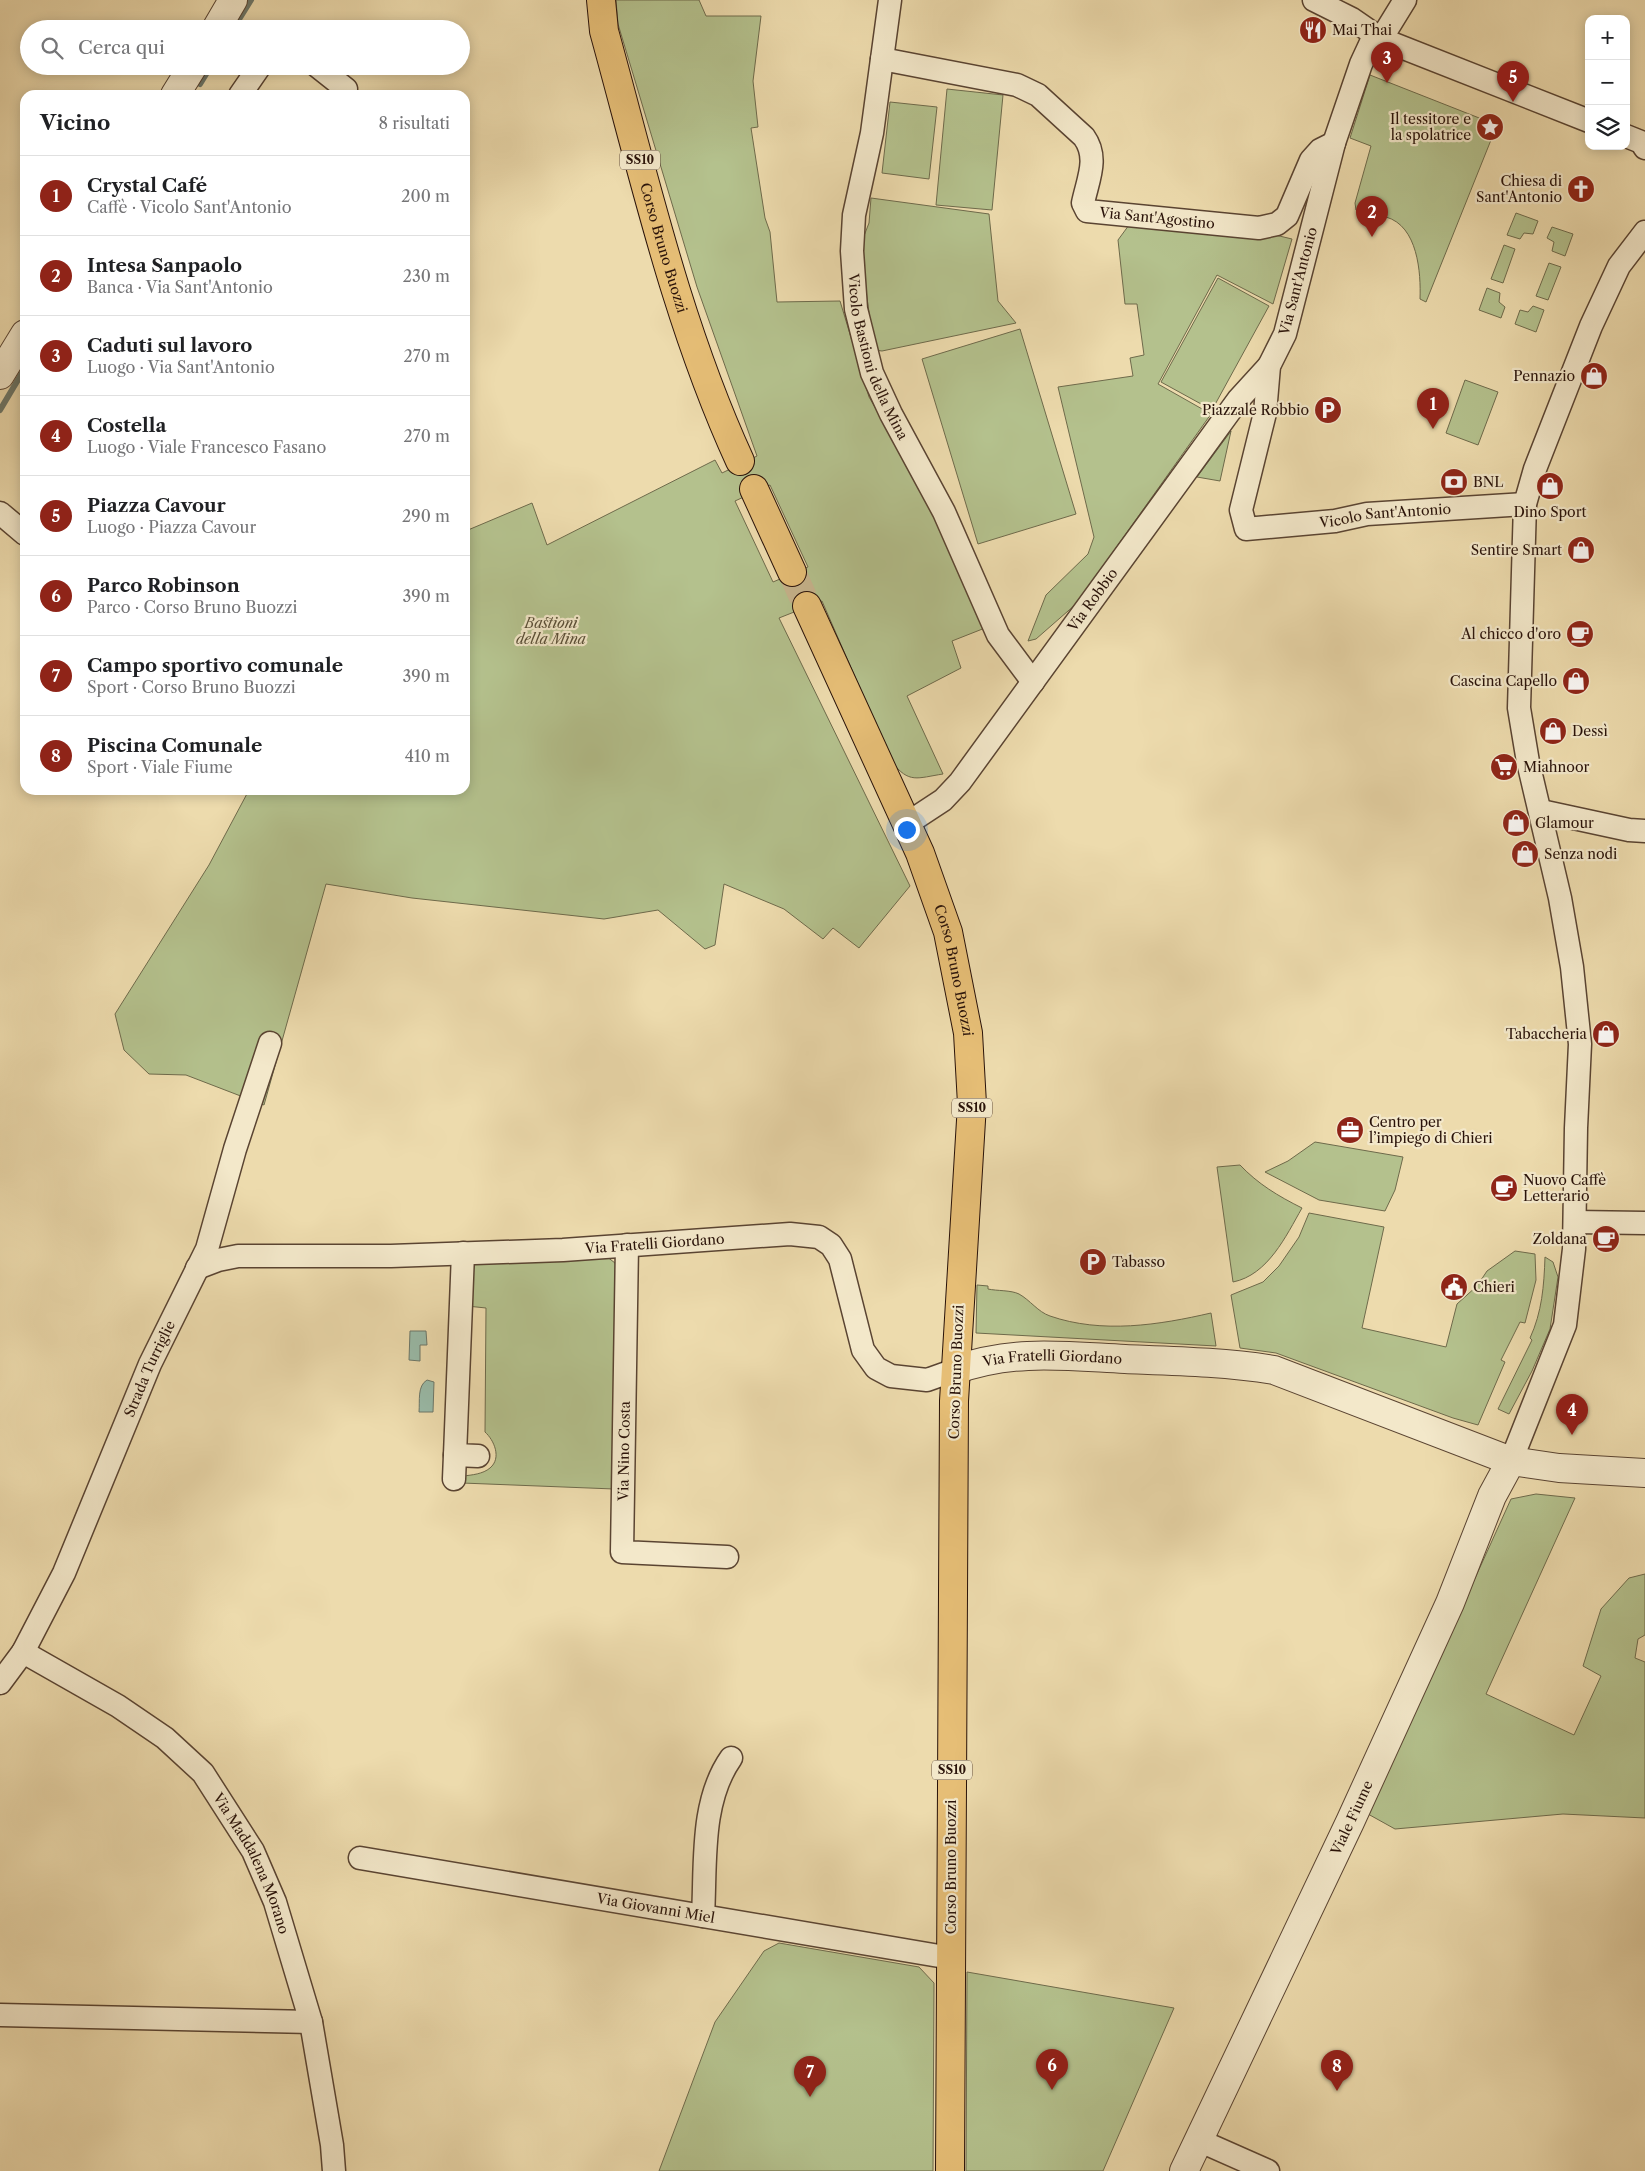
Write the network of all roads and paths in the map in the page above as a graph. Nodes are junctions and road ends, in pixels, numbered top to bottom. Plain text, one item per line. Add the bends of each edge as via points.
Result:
1 (233, 0) edge
2 (601, 0) edge
3 (890, 0) edge
4 (1314, 0) edge
5 (1405, 0) edge
6 (221, 20) edge
7 (1378, 38) junction
8 (882, 59) junction
9 (187, 75) edge
10 (254, 75) edge
11 (328, 75) edge
12 (346, 89) dead end
13 (178, 90) edge
14 (243, 90) edge
15 (1585, 120) edge
16 (1630, 138) edge
17 (1334, 143) junction
18 (1645, 148) edge
19 (1645, 232) edge
20 (20, 342) edge
21 (1269, 366) junction
22 (0, 375) edge
23 (740, 461) dead end
24 (754, 489) dead end
25 (1525, 504) junction
26 (0, 513) edge
27 (1246, 529) joint
28 (20, 530) edge
29 (792, 572) tunnel mouth
30 (807, 606) tunnel mouth
31 (1033, 682) junction
32 (1541, 811) junction
33 (908, 823) junction
34 (1645, 831) edge
35 (270, 1042) dead end
36 (1575, 1222) junction
37 (1645, 1223) edge
38 (627, 1245) junction
39 (463, 1253) junction
40 (197, 1268) junction
41 (955, 1370) junction
42 (455, 1455) junction
43 (478, 1456) dead end
44 (1511, 1461) junction
45 (1645, 1472) edge
46 (454, 1480) dead end
47 (726, 1557) dead end
48 (23, 1652) junction
49 (0, 1683) edge
50 (732, 1758) dead end
51 (360, 1858) dead end
52 (703, 1916) junction
53 (951, 1958) junction
54 (0, 2015) edge
55 (311, 2022) junction
56 (1198, 2140) junction
57 (334, 2171) edge
58 (950, 2171) edge
59 (1184, 2171) edge
60 (1268, 2171) edge

1 - 6 street
2 - 23 main road, Corso Bruno Buozzi / SS10 via 604,31 684,319
3 - 8 street, Vicolo Bastioni della Mina
4 - 7 street via 1352,19
5 - 7 street, Via Sant'Antonio
7 - 15 street
7 - 17 street, Via Sant'Antonio via 1361,64
8 - 17 street, Via Sant'Agostino via 1017,85 1038,95 1090,144 1093,156 1083,203 1087,211 1259,228 1277,224 1287,216 1311,160 1320,150
8 - 31 street, Vicolo Bastioni della Mina via 872,133 854,215 852,251 860,327 872,373 890,414 944,512 998,635
9 - 13 street
10 - 14 street
11 - 12 street
16 - 18 street via 1641,142
17 - 21 street, Via Sant'Antonio via 1285,334
19 - 25 street via 1619,266 1591,326 1535,469
20 - 22 street
21 - 27 street, Via Sant'Antonio via 1265,413 1241,510
21 - 31 street, Via Robbio via 1238,400
24 - 29 main road
25 - 27 street, Vicolo Sant'Antonio via 1367,514 1335,521
25 - 32 street via 1519,708
26 - 28 street
30 - 33 main road, Corso Bruno Buozzi / SS10
31 - 33 street, Via Robbio via 954,788 943,800
32 - 34 street
32 - 36 street via 1572,967 1580,1044
33 - 41 main road, Corso Bruno Buozzi / SS10 via 948,932 968,1034 972,1104
35 - 40 street, Strada Turriglie via 207,1248
36 - 37 street
36 - 44 street via 1566,1325
38 - 39 street, Via Fratelli Giordano
38 - 41 street, Via Fratelli Giordano via 790,1234 820,1237 831,1245 840,1259 863,1350 876,1368 890,1376 927,1380
38 - 47 street, Via Nino Costa via 622,1552
39 - 40 street, Via Fratelli Giordano via 238,1256
39 - 42 street
40 - 48 street, Strada Turriglie via 150,1364 64,1574
41 - 44 street, Via Fratelli Giordano via 982,1360 1029,1354 1230,1363 1274,1370
41 - 53 main road, Corso Bruno Buozzi / SS10
42 - 43 street
42 - 46 street
44 - 45 street, Via Fratelli Giordano via 1559,1468
44 - 56 street, Viale Fiume via 1492,1496 1450,1603 1354,1813
48 - 49 street, Strada Turriglie
48 - 55 street, Via Maddalena Morano via 118,1706 164,1738 203,1773 253,1851 275,1902
50 - 52 street via 720,1773 710,1806
51 - 52 street, Via Giovanni Miel
52 - 53 street, Via Giovanni Miel
53 - 58 main road, Corso Bruno Buozzi / SS10
54 - 55 street
55 - 57 street, Via Maddalena Morano
56 - 59 street, Viale Fiume
56 - 60 street

